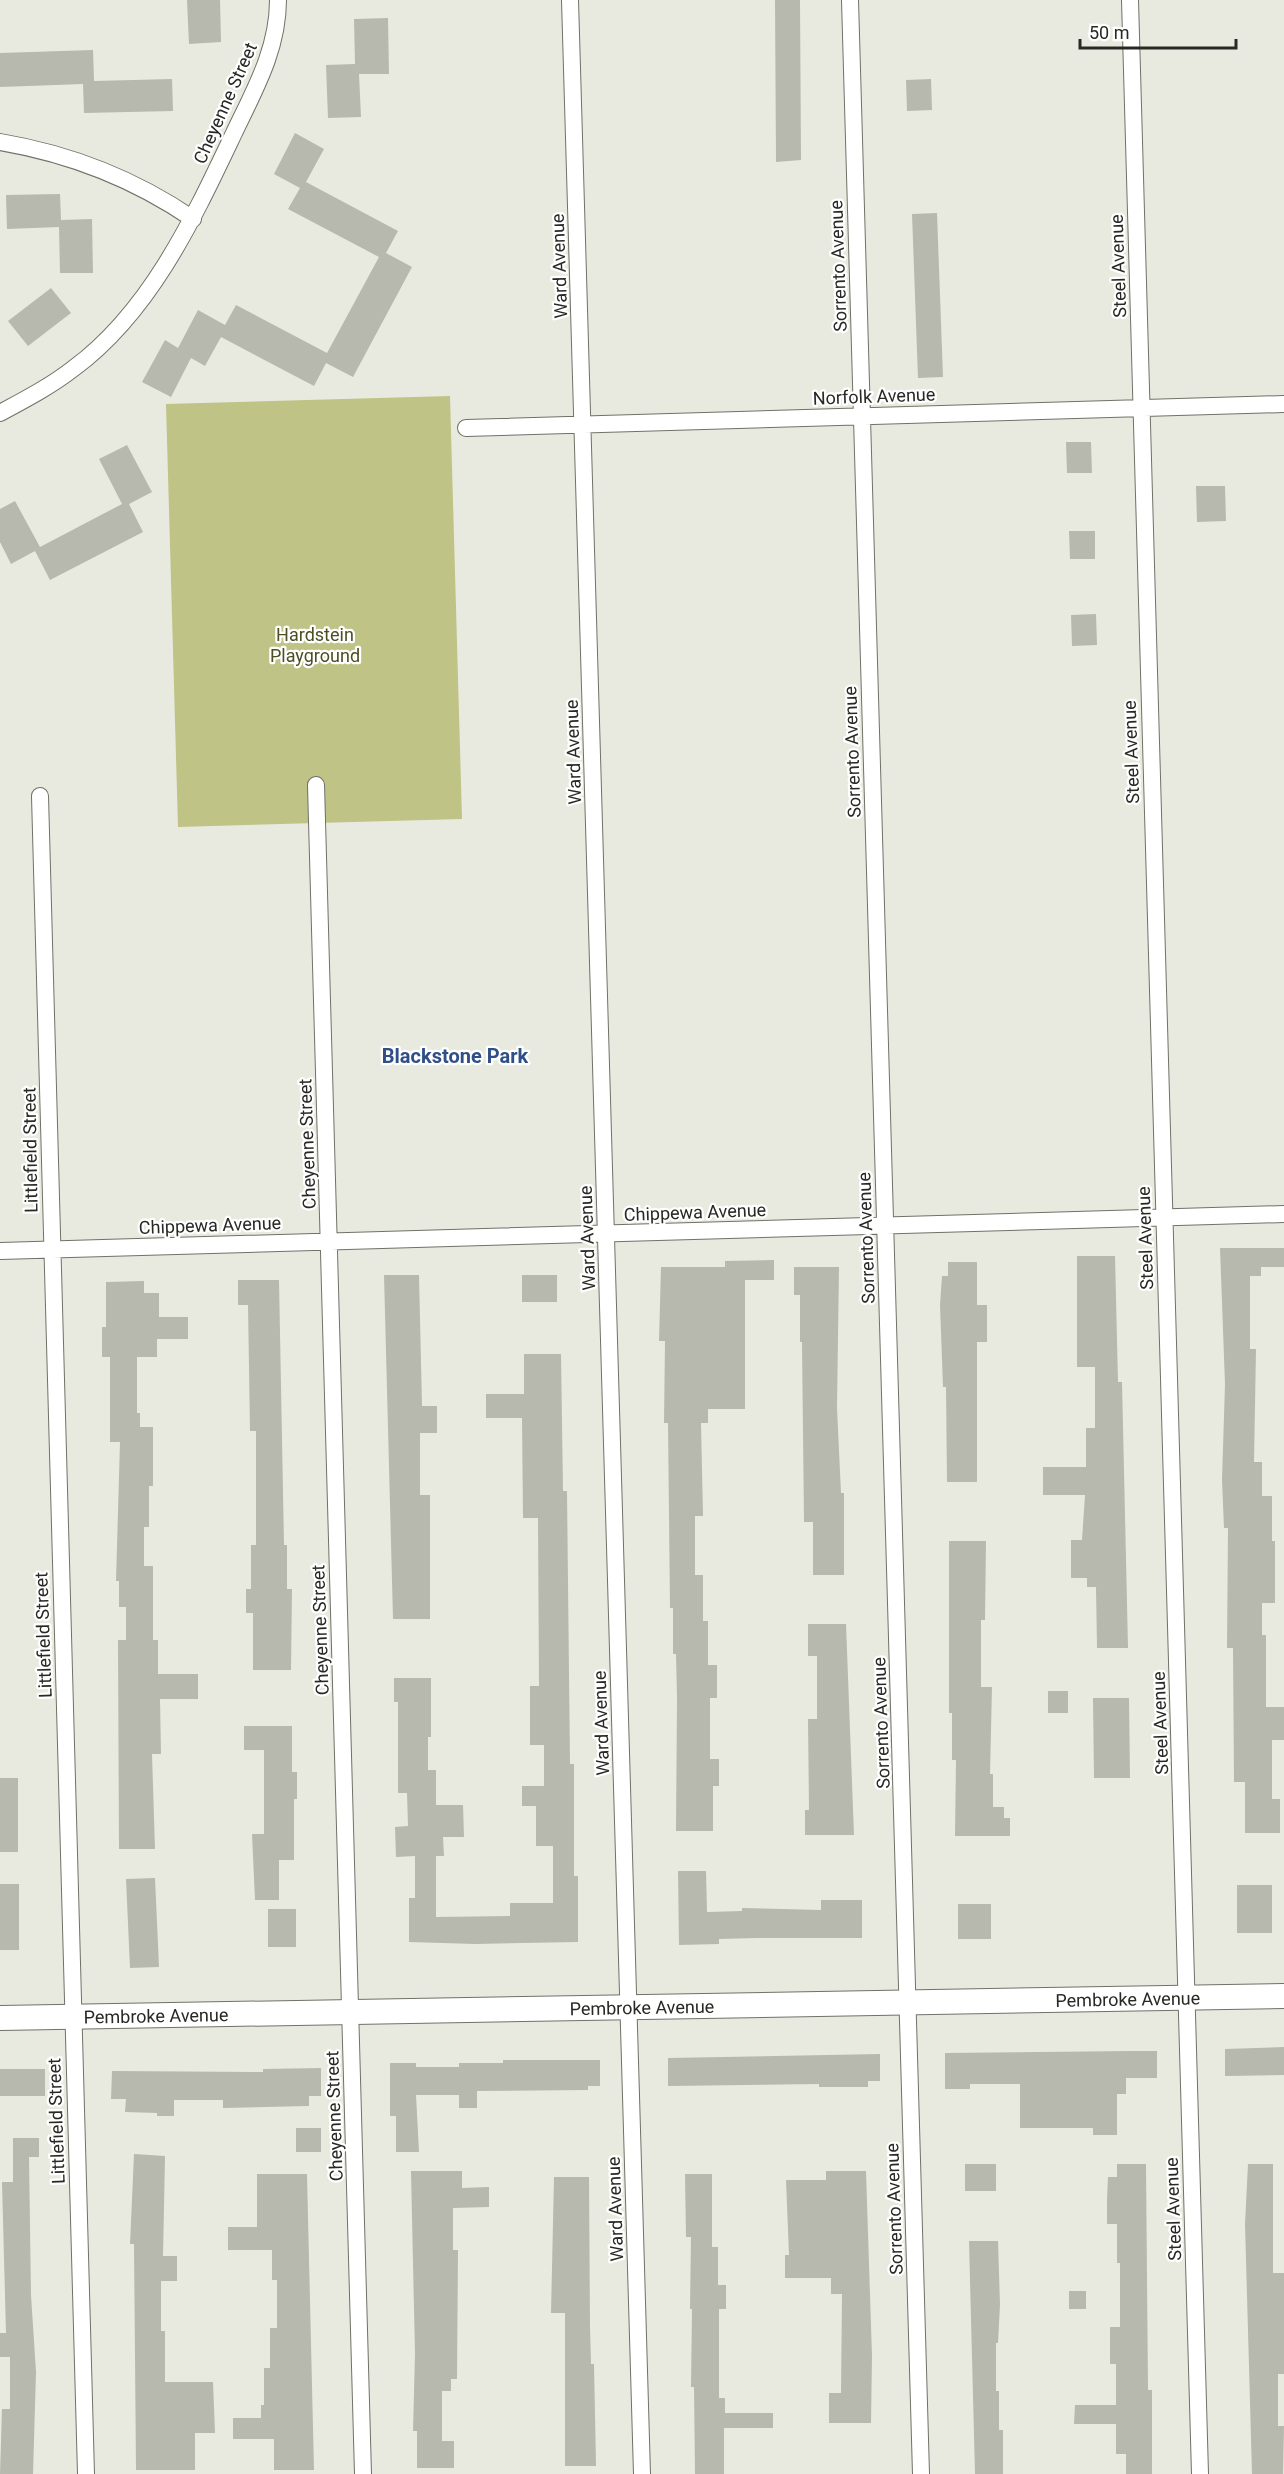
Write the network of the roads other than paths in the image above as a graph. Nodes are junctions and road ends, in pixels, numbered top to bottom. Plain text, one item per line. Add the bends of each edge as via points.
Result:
1 (278, 0) edge
2 (570, 0) edge
3 (850, 0) edge
4 (1130, 0) edge
5 (0, 142) edge
6 (193, 219) junction
7 (1284, 404) edge
8 (1141, 408) junction
9 (0, 412) edge
10 (862, 416) junction
11 (583, 424) junction
12 (466, 428) dead end
13 (316, 785) dead end
14 (40, 796) dead end
15 (1284, 1214) edge
16 (1164, 1217) junction
17 (885, 1226) junction
18 (607, 1234) junction
19 (329, 1242) junction
20 (52, 1250) junction
21 (0, 1251) edge
22 (1284, 1996) edge
23 (1187, 1997) junction
24 (908, 2003) junction
25 (629, 2008) junction
26 (350, 2013) junction
27 (73, 2017) junction
28 (0, 2018) edge
29 (86, 2474) edge
30 (363, 2474) edge
31 (642, 2474) edge
32 (921, 2474) edge
33 (1200, 2474) edge

1 - 6 street, Cheyenne Street via 268,63
2 - 11 street, Ward Avenue
3 - 10 street, Sorrento Avenue
4 - 8 street, Steel Avenue
5 - 6 street via 42,149 91,164 138,185
6 - 9 street, Cheyenne Street via 140,300 110,336 76,367 38,393
7 - 8 street, Norfolk Avenue
8 - 10 street, Norfolk Avenue
8 - 16 street, Steel Avenue
10 - 11 street, Norfolk Avenue
10 - 17 street, Sorrento Avenue
11 - 12 street, Norfolk Avenue
11 - 18 street, Ward Avenue
13 - 19 street, Cheyenne Street
14 - 20 street, Littlefield Street
15 - 16 street, Chippewa Avenue
16 - 17 street, Chippewa Avenue
16 - 23 street, Steel Avenue
17 - 18 street, Chippewa Avenue
17 - 24 street, Sorrento Avenue
18 - 19 street, Chippewa Avenue
18 - 25 street, Ward Avenue
19 - 20 street, Chippewa Avenue
19 - 26 street, Cheyenne Street
20 - 21 street, Chippewa Avenue
20 - 27 street, Littlefield Street
22 - 23 street, Pembroke Avenue
23 - 24 street, Pembroke Avenue
23 - 33 street, Steel Avenue
24 - 25 street, Pembroke Avenue
24 - 32 street, Sorrento Avenue
25 - 26 street, Pembroke Avenue
25 - 31 street, Ward Avenue
26 - 27 street, Pembroke Avenue
26 - 30 street, Cheyenne Street
27 - 28 street, Pembroke Avenue
27 - 29 street, Littlefield Street

